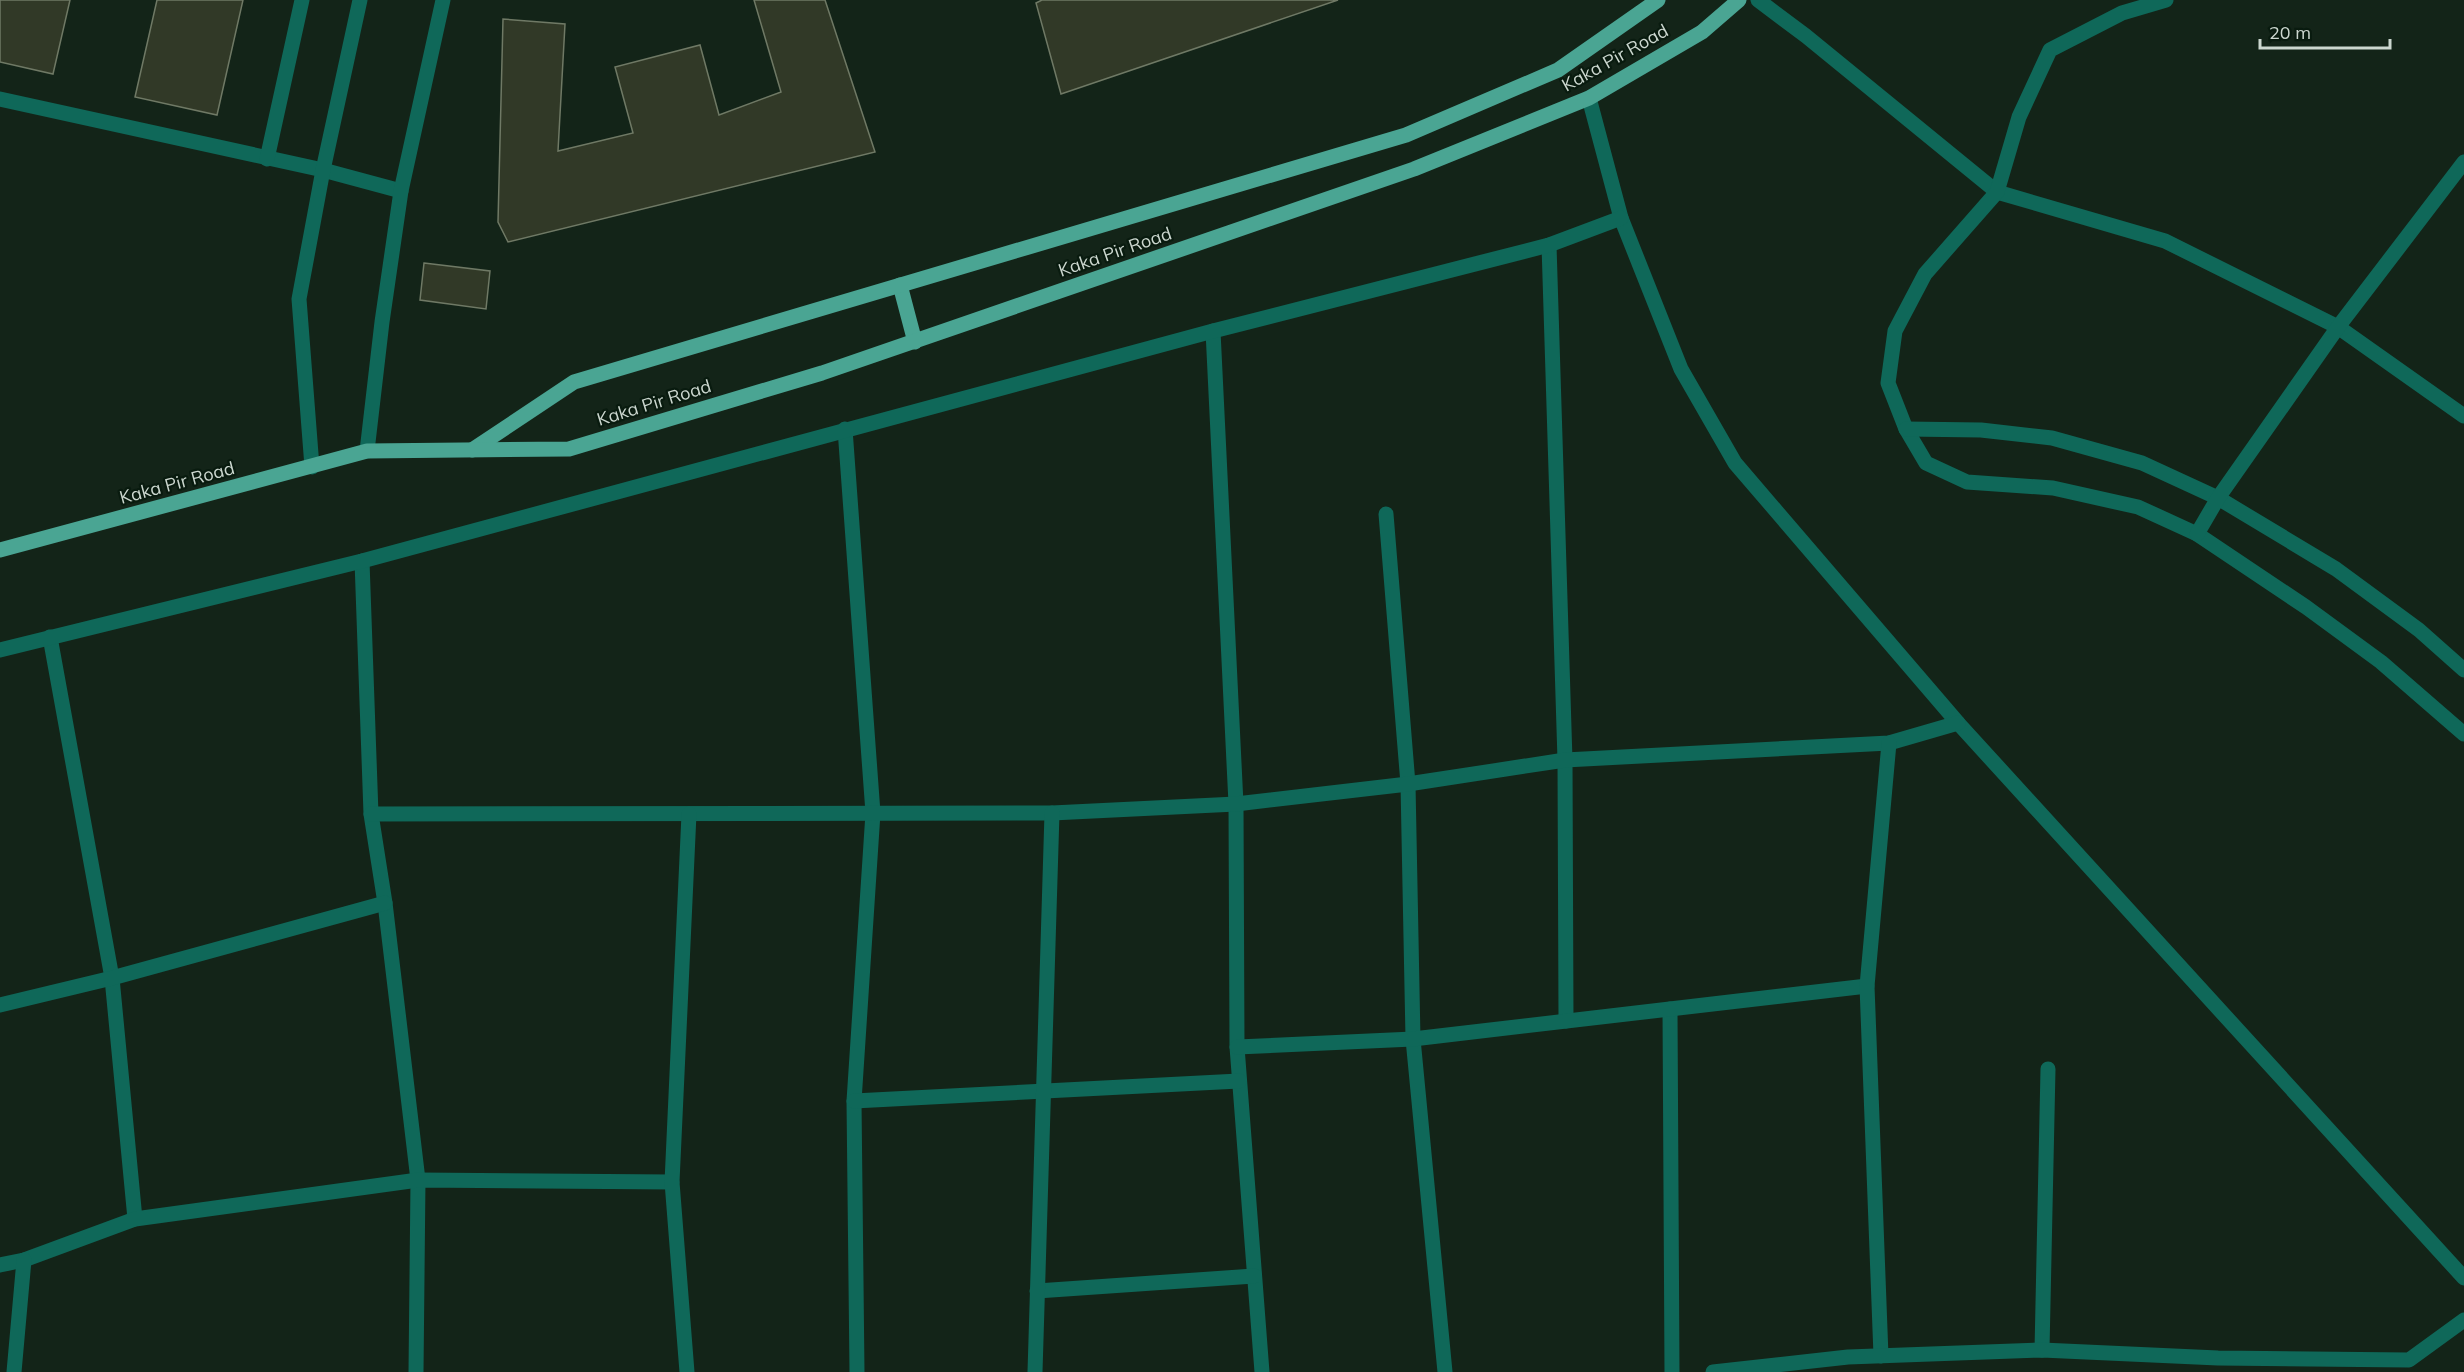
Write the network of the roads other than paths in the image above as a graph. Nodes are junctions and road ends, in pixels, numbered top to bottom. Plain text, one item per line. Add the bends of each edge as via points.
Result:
1 (302, 0) edge
2 (360, 0) edge
3 (443, 0) edge
4 (1658, 0) edge
5 (1739, 0) edge
6 (1758, 0) edge
7 (2166, 0) edge
8 (1589, 98) junction
9 (0, 99) edge
10 (267, 159) junction
11 (2464, 162) edge
12 (323, 170) junction
13 (401, 191) junction
14 (1997, 192) junction
15 (1621, 218) junction
16 (1549, 245) junction
17 (900, 285) junction
18 (2338, 327) junction
19 (1213, 331) junction
20 (915, 342) junction
21 (2464, 416) edge
22 (846, 429) junction
23 (1906, 429) junction
24 (472, 450) junction
25 (367, 451) junction
26 (312, 467) junction
27 (2218, 498) junction
28 (1386, 514) dead end
29 (2197, 534) junction
30 (0, 550) edge
31 (362, 561) junction
32 (50, 637) junction
33 (0, 650) edge
34 (2464, 670) edge
35 (1958, 723) junction
36 (2464, 734) edge
37 (1889, 743) junction
38 (1565, 760) junction
39 (1407, 784) junction
40 (1236, 804) junction
41 (873, 813) junction
42 (1052, 813) junction
43 (371, 814) junction
44 (689, 814) junction
45 (385, 903) junction
46 (112, 978) junction
47 (1867, 986) junction
48 (0, 1005) edge
49 (1670, 1009) junction
50 (1566, 1021) junction
51 (1413, 1039) junction
52 (1237, 1047) junction
53 (2048, 1069) dead end
54 (1239, 1082) junction
55 (1043, 1091) junction
56 (854, 1101) junction
57 (418, 1180) junction
58 (672, 1182) junction
59 (135, 1219) junction
60 (24, 1260) junction
61 (0, 1265) edge
62 (1254, 1276) junction
63 (2464, 1278) edge
64 (1037, 1291) junction
65 (2464, 1320) edge
66 (2042, 1350) junction
67 (1881, 1356) junction
68 (1848, 1365) edge
69 (2218, 1365) edge
70 (2409, 1366) edge
71 (14, 1372) edge
72 (416, 1372) edge
73 (687, 1372) edge
74 (857, 1372) edge
75 (1035, 1372) edge
76 (1262, 1372) edge
77 (1445, 1372) edge
78 (1672, 1372) edge
79 (1713, 1372) edge

1 - 10 street
2 - 12 street
3 - 13 street
4 - 17 main road, Kaka Pir Road via 1558,70 1406,135
5 - 8 main road, Kaka Pir Road via 1702,32
6 - 14 street
7 - 14 street via 2122,13 2050,50 2019,117
8 - 15 street
8 - 20 main road, Kaka Pir Road via 1414,170
9 - 10 street
10 - 12 street
11 - 18 street
12 - 13 street
12 - 26 street via 299,299
13 - 25 street
14 - 18 street via 2164,241
14 - 23 street via 1925,274 1895,331 1888,383
15 - 16 street
15 - 35 street via 1681,369 1735,463
16 - 19 street
16 - 38 street
17 - 20 main road
17 - 24 main road, Kaka Pir Road via 574,382
18 - 21 street
18 - 27 street
19 - 22 street
19 - 40 street
20 - 24 main road, Kaka Pir Road via 569,448
22 - 31 street
22 - 41 street
23 - 27 street via 1981,429 2052,438 2142,463
23 - 29 street via 1926,464 1967,482 2063,490 2138,507
24 - 25 main road, Kaka Pir Road
25 - 26 main road, Kaka Pir Road
26 - 30 main road, Kaka Pir Road
27 - 29 street
27 - 34 street via 2336,569 2419,630
28 - 39 street
29 - 36 street via 2381,662
31 - 32 street
31 - 43 street
32 - 33 street
32 - 46 street
35 - 37 street
35 - 63 street
37 - 38 street
37 - 47 street
38 - 39 street
38 - 50 street
39 - 40 street
39 - 51 street
40 - 42 street
40 - 52 street
41 - 42 street
41 - 44 street
41 - 56 street
42 - 55 street
43 - 44 street
43 - 45 street
44 - 58 street
45 - 46 street
45 - 57 street
46 - 48 street
46 - 59 street
47 - 49 street
47 - 67 street
49 - 50 street
49 - 78 street
50 - 51 street
51 - 52 street
51 - 77 street
52 - 54 street
53 - 66 street
54 - 55 street
54 - 62 street
55 - 56 street
55 - 64 street
56 - 74 street
57 - 58 street
57 - 59 street
57 - 72 street
58 - 73 street
59 - 60 street
60 - 61 street
60 - 71 street
62 - 64 street
62 - 76 street
64 - 75 street
65 - 70 street
66 - 67 street
66 - 69 street
67 - 68 street
68 - 79 street
69 - 70 street

